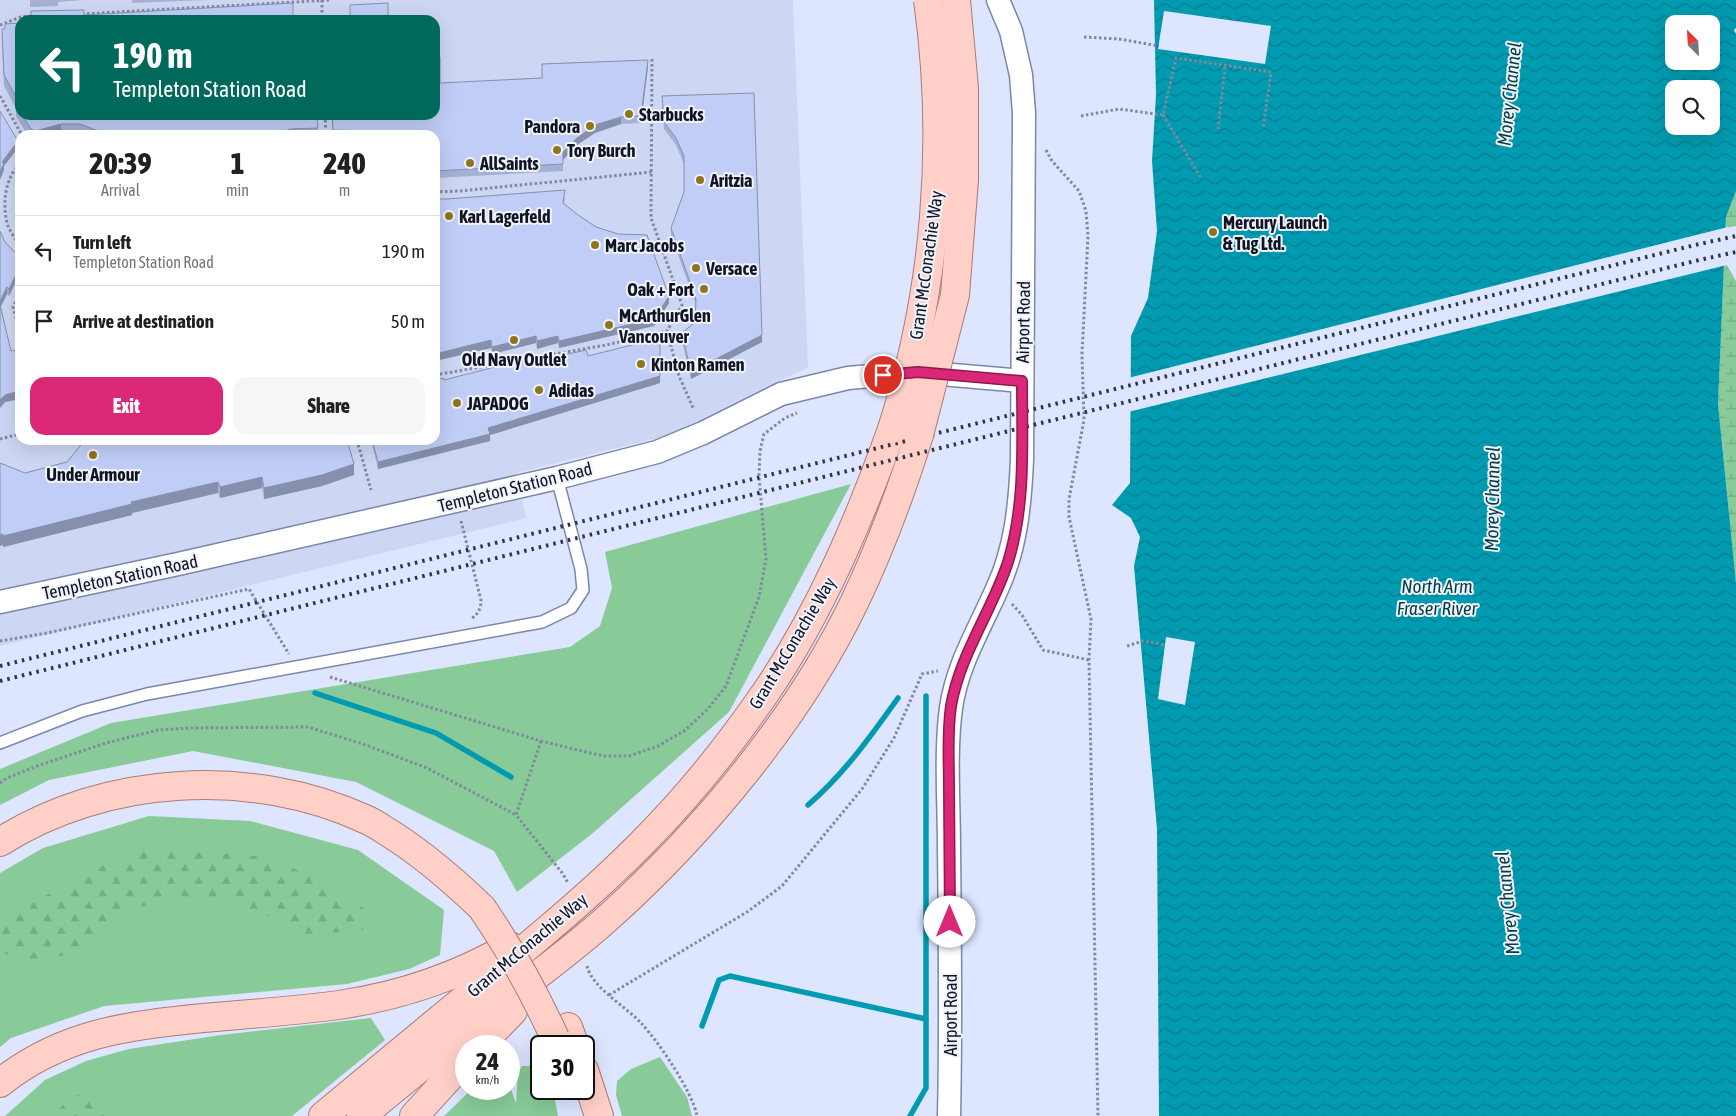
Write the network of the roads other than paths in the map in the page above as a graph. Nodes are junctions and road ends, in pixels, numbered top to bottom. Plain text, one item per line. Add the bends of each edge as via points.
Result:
1 (928, 0) edge
2 (956, 0) edge
3 (998, 0) edge
4 (1022, 381) junction
5 (557, 478) junction
6 (0, 602) edge
7 (0, 743) edge
8 (0, 842) edge
9 (577, 904) junction
10 (581, 942) junction
11 (490, 1035) edge
12 (563, 1035) edge
13 (455, 1072) edge
14 (0, 1083) edge
15 (576, 1100) edge
16 (594, 1100) edge
17 (323, 1116) edge
18 (361, 1116) edge
19 (414, 1116) edge
20 (580, 1116) edge
21 (599, 1116) edge
22 (949, 1116) edge

1 - 9 main road, Grant McConachie Way, bridge via 936,86 938,177 925,293 910,366 892,429 857,522 804,630 767,691 672,812
2 - 10 main road, Grant McConachie Way, bridge via 964,88 964,180 955,294 919,435 884,534 853,604 824,656 746,771 697,830 643,886
3 - 4 street, Airport Road via 1011,32 1022,75
4 - 5 street, Templeton Station Road via 918,372 848,378 781,394 657,452
4 - 22 street, Airport Road via 1022,460 1015,536 998,589 961,667 951,707
5 - 6 street, Templeton Station Road
5 - 7 lane via 582,569 583,590 571,608 542,622 147,694 82,711
8 - 12 main road via 29,825 103,797 157,788 235,786 314,800 366,819 434,863 505,927 550,988
9 - 14 main road via 500,952 419,987 340,1004 108,1031 40,1056
9 - 17 main road, Grant McConachie Way
10 - 11 main road
10 - 18 main road, Grant McConachie Way via 454,1039
13 - 19 main road
15 - 20 main road
16 - 21 main road

